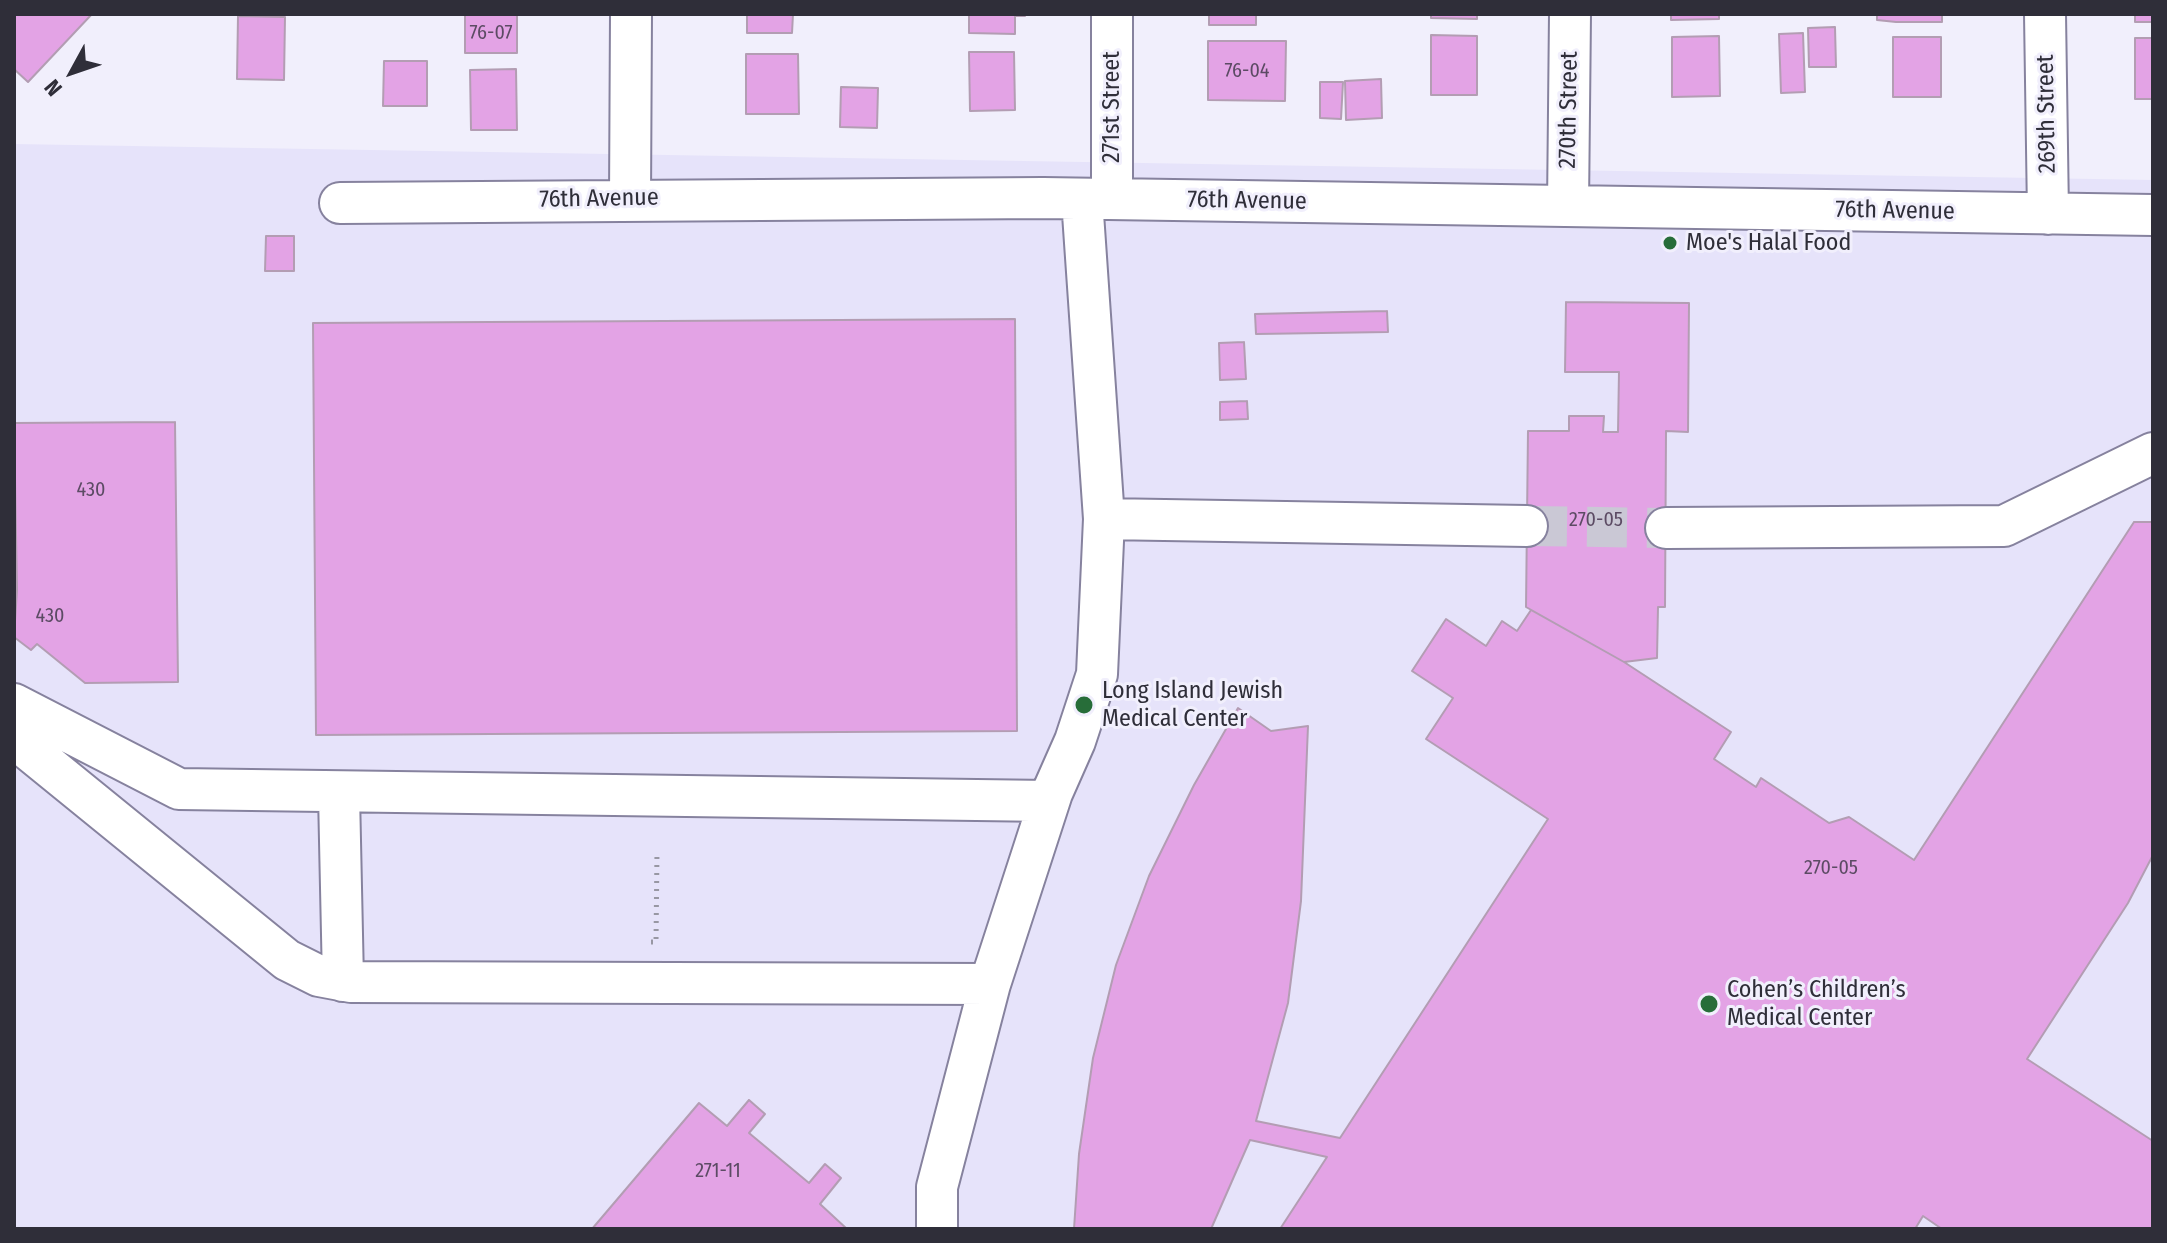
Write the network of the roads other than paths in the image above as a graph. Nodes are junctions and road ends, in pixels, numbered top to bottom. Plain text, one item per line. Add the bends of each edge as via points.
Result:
1 (631, 14) edge
2 (1112, 14) edge
3 (1570, 14) edge
4 (2045, 14) edge
5 (630, 199) junction
6 (1097, 199) junction
7 (340, 203) dead end
8 (1568, 206) junction
9 (2048, 214) junction
10 (2153, 215) edge
11 (2153, 453) edge
12 (1104, 519) junction
13 (1527, 526) tunnel mouth
14 (1666, 528) tunnel mouth
15 (14, 704) edge
16 (14, 738) edge
17 (339, 794) junction
18 (1049, 801) junction
19 (343, 981) junction
20 (990, 984) junction
21 (937, 1229) edge

1 - 5 street
2 - 6 street, 271st Street
3 - 8 street, 270th Street
4 - 9 street, 269th Street
5 - 6 street, 76th Avenue
5 - 7 street, 76th Avenue
6 - 8 street, 76th Avenue
6 - 12 street, 271st Street
8 - 9 street, 76th Avenue
9 - 10 street, 76th Avenue
11 - 14 street via 2004,526
12 - 13 street
12 - 18 street, 271st Street via 1097,674
15 - 17 street via 179,789
16 - 19 street via 287,960
17 - 18 street
17 - 19 street
18 - 20 street, 271st Street
19 - 20 street
20 - 21 street, 271st Street via 937,1187

